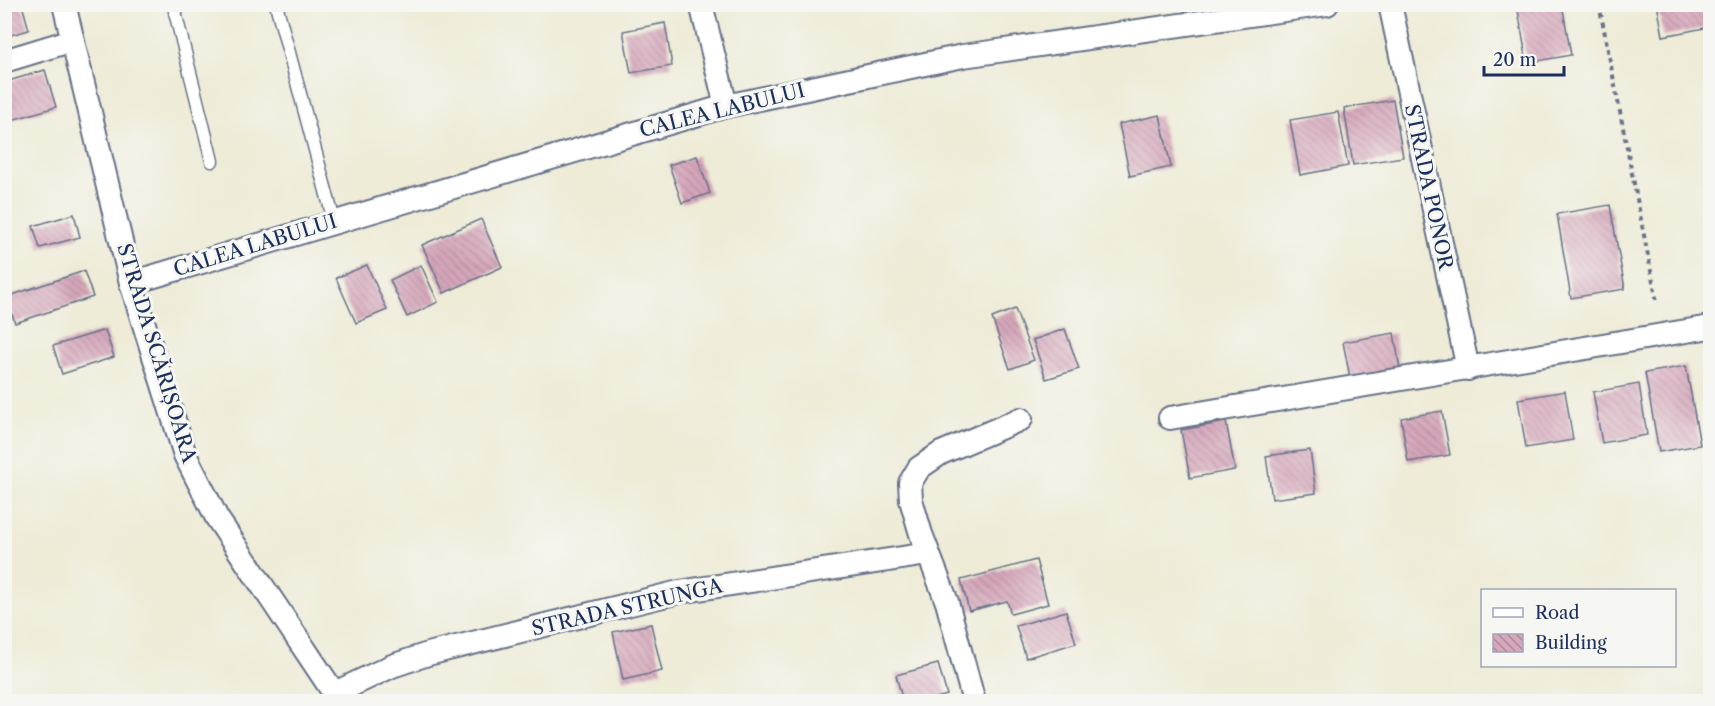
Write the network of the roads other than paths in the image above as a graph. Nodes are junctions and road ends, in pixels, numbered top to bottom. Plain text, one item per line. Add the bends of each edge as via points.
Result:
1 (64, 4) edge
2 (180, 4) edge
3 (276, 4) edge
4 (702, 4) edge
5 (1327, 4) edge
6 (1390, 4) edge
7 (73, 39) junction
8 (4, 61) edge
9 (726, 105) junction
10 (212, 161) dead end
11 (334, 221) junction
12 (131, 283) junction
13 (1710, 327) edge
14 (1468, 369) junction
15 (1170, 418) dead end
16 (1021, 419) dead end
17 (928, 554) junction
18 (338, 697) edge
19 (974, 702) edge

1 - 7 street, STRADA SCĂRIȘOARA
2 - 10 lane via 176,12
3 - 11 lane
4 - 9 street
5 - 9 street, CALEA LABULUI via 963,56
6 - 14 street, STRADA PONOR
7 - 8 street
7 - 12 street, STRADA SCĂRIȘOARA
9 - 11 street, CALEA LABULUI
11 - 12 street, CALEA LABULUI
12 - 18 street, STRADA SCĂRIȘOARA via 185,455 216,518
13 - 14 street
14 - 15 street
16 - 17 street via 941,453 919,468 910,483 911,500
17 - 18 street, STRADA STRUNGA via 679,592 428,654 392,666
17 - 19 street via 947,602

